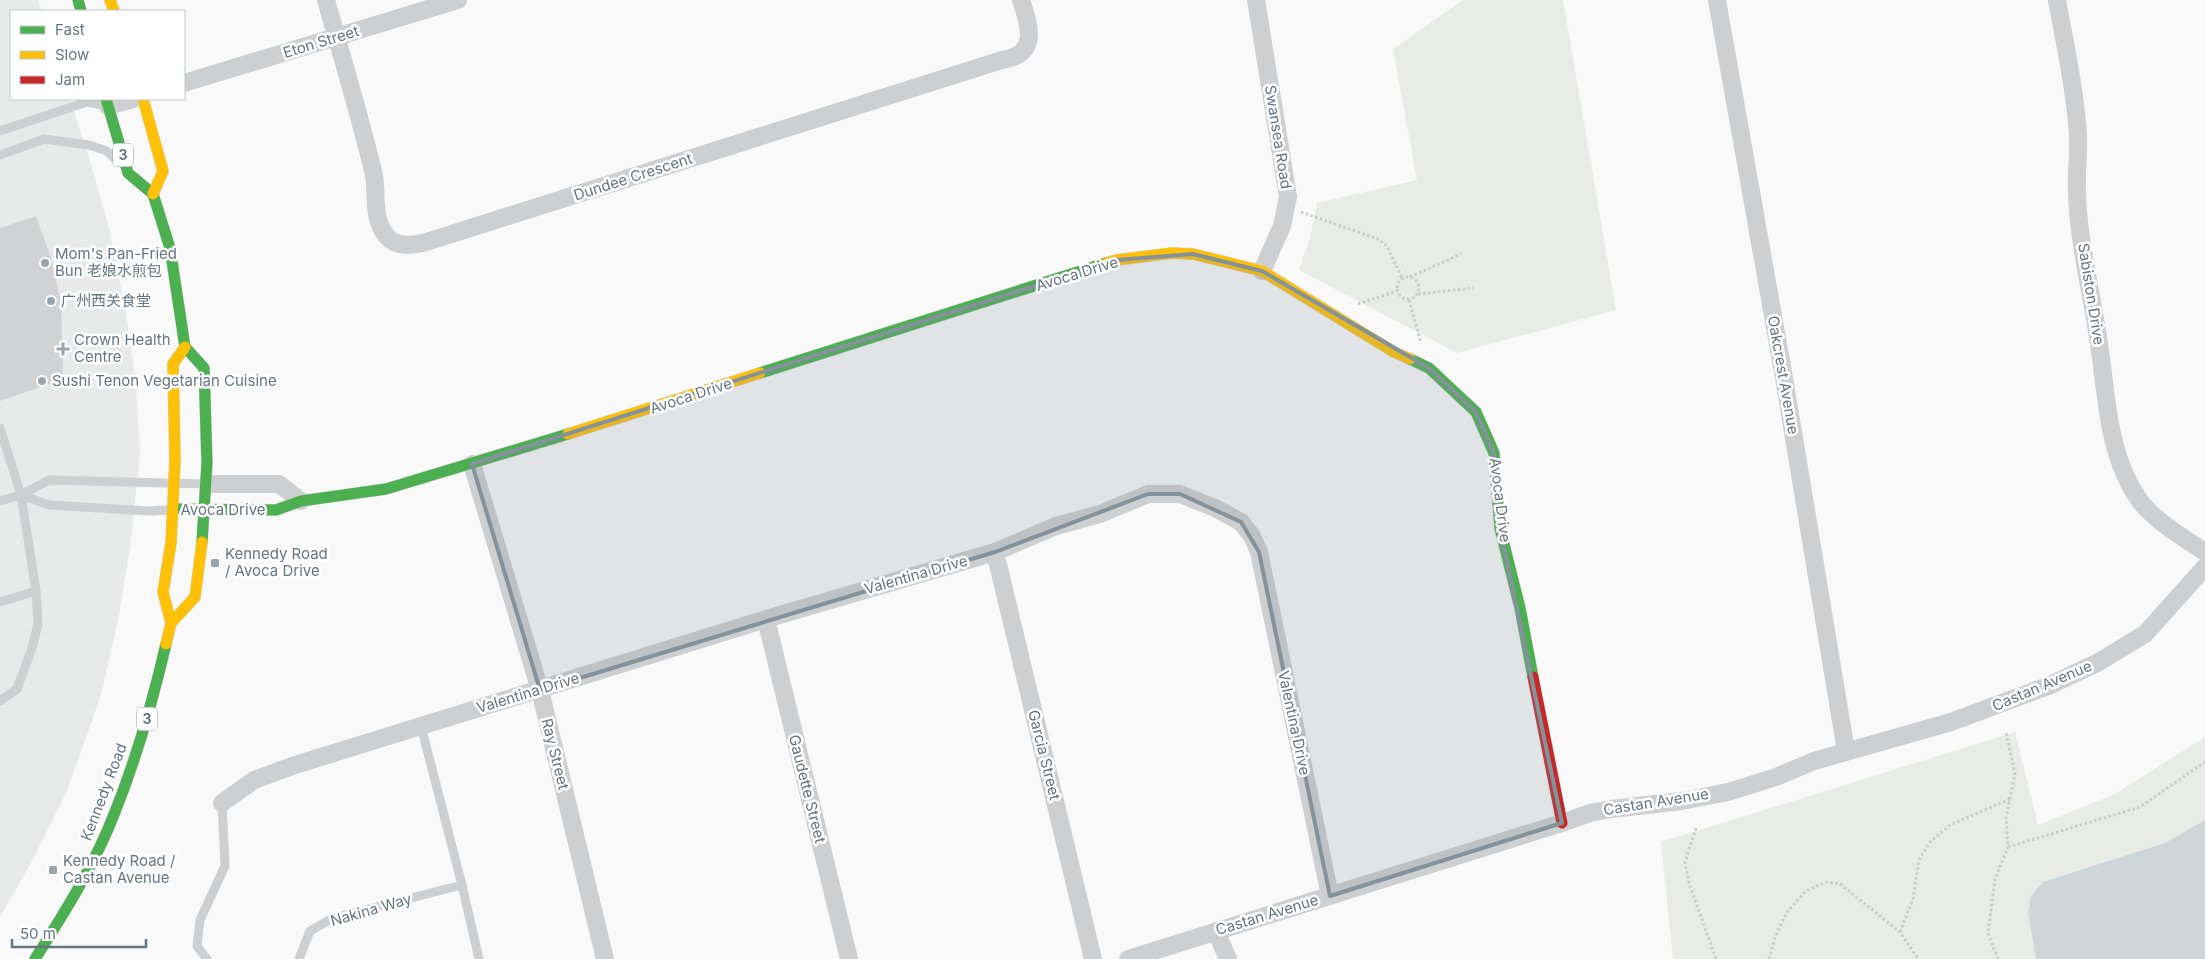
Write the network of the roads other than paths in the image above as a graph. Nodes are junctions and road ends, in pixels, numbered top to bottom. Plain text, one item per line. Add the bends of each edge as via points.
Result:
1 (326, 0) edge
2 (458, 0) edge
3 (1021, 0) edge
4 (1256, 0) edge
5 (1717, 0) edge
6 (2057, 0) edge
7 (337, 38) junction
8 (185, 83) edge
9 (124, 100) edge
10 (144, 100) edge
11 (107, 102) edge
12 (0, 131) edge
13 (0, 155) edge
14 (128, 173) junction
15 (154, 194) junction
16 (1262, 271) junction
17 (185, 347) junction
18 (0, 428) edge
19 (472, 464) junction
20 (174, 483) junction
21 (207, 484) junction
22 (21, 495) junction
23 (301, 501) junction
24 (0, 502) edge
25 (206, 509) junction
26 (173, 510) junction
27 (995, 552) junction
28 (2205, 552) edge
29 (2205, 566) edge
30 (36, 591) junction
31 (0, 602) edge
32 (766, 619) junction
33 (171, 623) junction
34 (540, 690) junction
35 (0, 702) edge
36 (421, 726) junction
37 (1846, 751) junction
38 (222, 804) joint
39 (1562, 823) junction
40 (462, 885) junction
41 (1330, 896) junction
42 (1216, 931) junction
43 (35, 959) edge
44 (207, 959) edge
45 (299, 959) edge
46 (479, 959) edge
47 (606, 959) edge
48 (849, 959) edge
49 (1093, 959) edge
50 (1128, 959) edge
51 (1228, 959) edge

1 - 7 street
2 - 7 street, Eton Street
3 - 7 street, Dundee Crescent via 1029,26 1029,42 1015,58 407,246 394,243 378,221 374,173
4 - 16 street, Swansea Road via 1288,197 1282,226
5 - 37 street, Oakcrest Avenue
6 - 28 street, Sabiston Drive via 2074,95 2078,136 2077,192 2084,262 2114,441 2140,501
7 - 8 street, Eton Street
9 - 11 street
10 - 15 street, 3 via 163,171
11 - 12 lane via 87,102
11 - 14 street, 3
13 - 14 lane via 44,139 89,145 108,151
14 - 15 street, 3
15 - 17 street via 170,248
16 - 19 street, Avoca Drive via 1193,254 1172,253 1116,260
16 - 39 street, Avoca Drive via 1394,352 1429,368 1476,412 1494,453 1500,528 1520,608
17 - 20 street, Kennedy Road / 3 via 173,364
17 - 21 street via 204,368
18 - 22 lane
19 - 23 street, Avoca Drive via 386,489
19 - 34 street, Ray Street
20 - 21 lane
20 - 22 lane via 49,480
20 - 26 street, Kennedy Road / 3
21 - 23 street, Avoca Drive via 279,484
21 - 25 street
22 - 24 lane
22 - 26 lane via 49,505
22 - 30 lane
23 - 25 street, Avoca Drive via 276,510
25 - 26 street, Avoca Drive
25 - 33 street via 195,597
26 - 33 street, Kennedy Road / 3 via 163,592
27 - 32 street, Valentina Drive
27 - 41 street, Valentina Drive via 1056,526 1100,514 1148,494 1180,494 1241,522 1259,552
27 - 49 street, Garcia Street
29 - 37 street, Castan Avenue via 2145,634 2097,663 2048,686 1951,722
30 - 31 lane
30 - 35 lane via 38,624 32,648 17,689
32 - 34 street, Valentina Drive
32 - 48 street, Gaudette Street
33 - 43 street, Kennedy Road / 3 via 154,700 115,812 62,916
34 - 36 street, Valentina Drive
34 - 47 street, Ray Street
36 - 38 street, Valentina Drive via 254,780
36 - 40 lane
37 - 39 street, Castan Avenue via 1728,792 1682,801 1611,808
38 - 44 lane via 226,866 200,920 197,946
39 - 41 street, Castan Avenue
40 - 45 lane, Nakina Way via 333,918 310,931
40 - 46 lane
41 - 42 street, Castan Avenue
42 - 50 street, Castan Avenue
42 - 51 street

